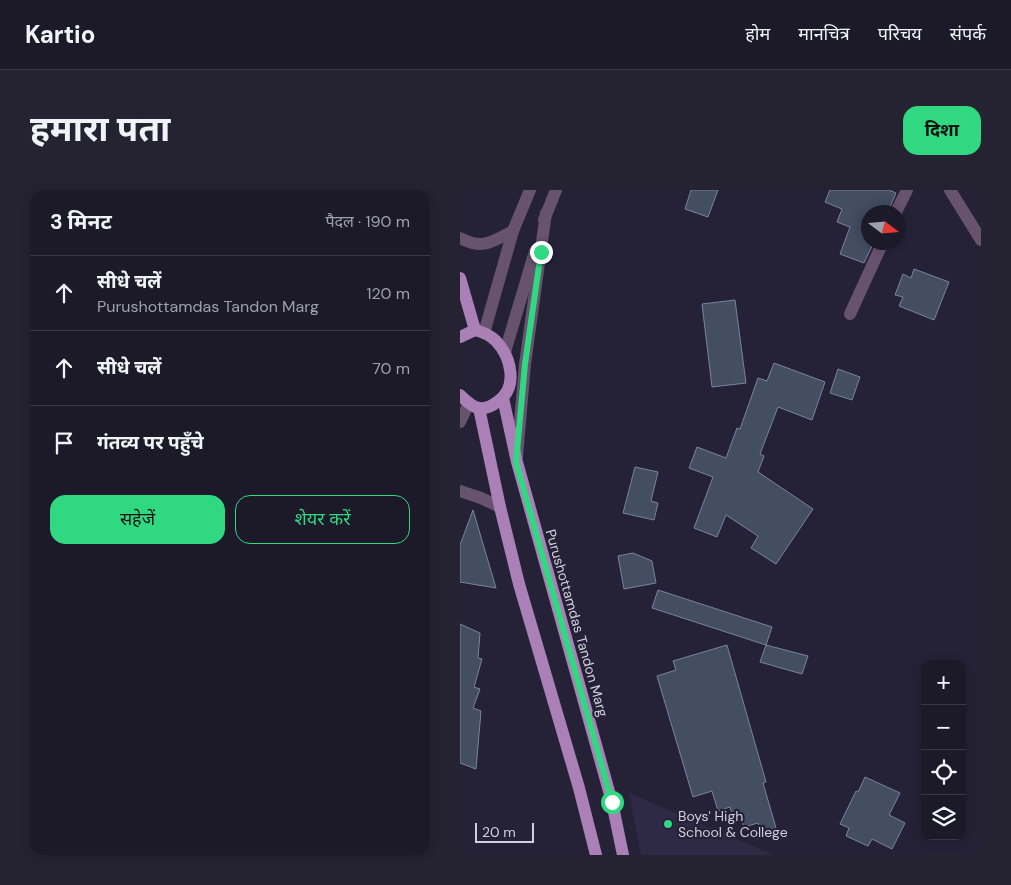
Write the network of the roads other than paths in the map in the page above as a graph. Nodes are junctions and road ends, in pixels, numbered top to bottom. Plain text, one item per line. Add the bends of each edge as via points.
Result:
1 (530, 190) edge
2 (556, 190) edge
3 (907, 190) edge
4 (950, 190) edge
5 (900, 205) edge
6 (546, 213) junction
7 (513, 231) junction
8 (460, 238) edge
9 (981, 240) edge
10 (879, 250) edge
11 (460, 278) edge
12 (850, 314) dead end
13 (480, 331) junction
14 (460, 337) edge
15 (504, 352) junction
16 (503, 398) junction
17 (469, 402) edge
18 (460, 422) edge
19 (516, 462) junction
20 (460, 492) edge
21 (500, 507) junction
22 (596, 855) edge
23 (623, 855) edge

1 - 7 street
2 - 6 street
3 - 5 street
4 - 9 street
6 - 15 street
6 - 19 street via 525,364
7 - 8 street via 489,244 477,245
7 - 13 street
10 - 12 street
11 - 13 main road
13 - 14 main road
13 - 15 main road via 494,339
15 - 16 main road via 511,370 510,386
16 - 17 main road via 490,407
16 - 19 main road, Purushottamdas Tandon Marg
17 - 18 street
17 - 21 main road
19 - 23 main road, Purushottamdas Tandon Marg via 612,802
20 - 21 street
21 - 22 main road

